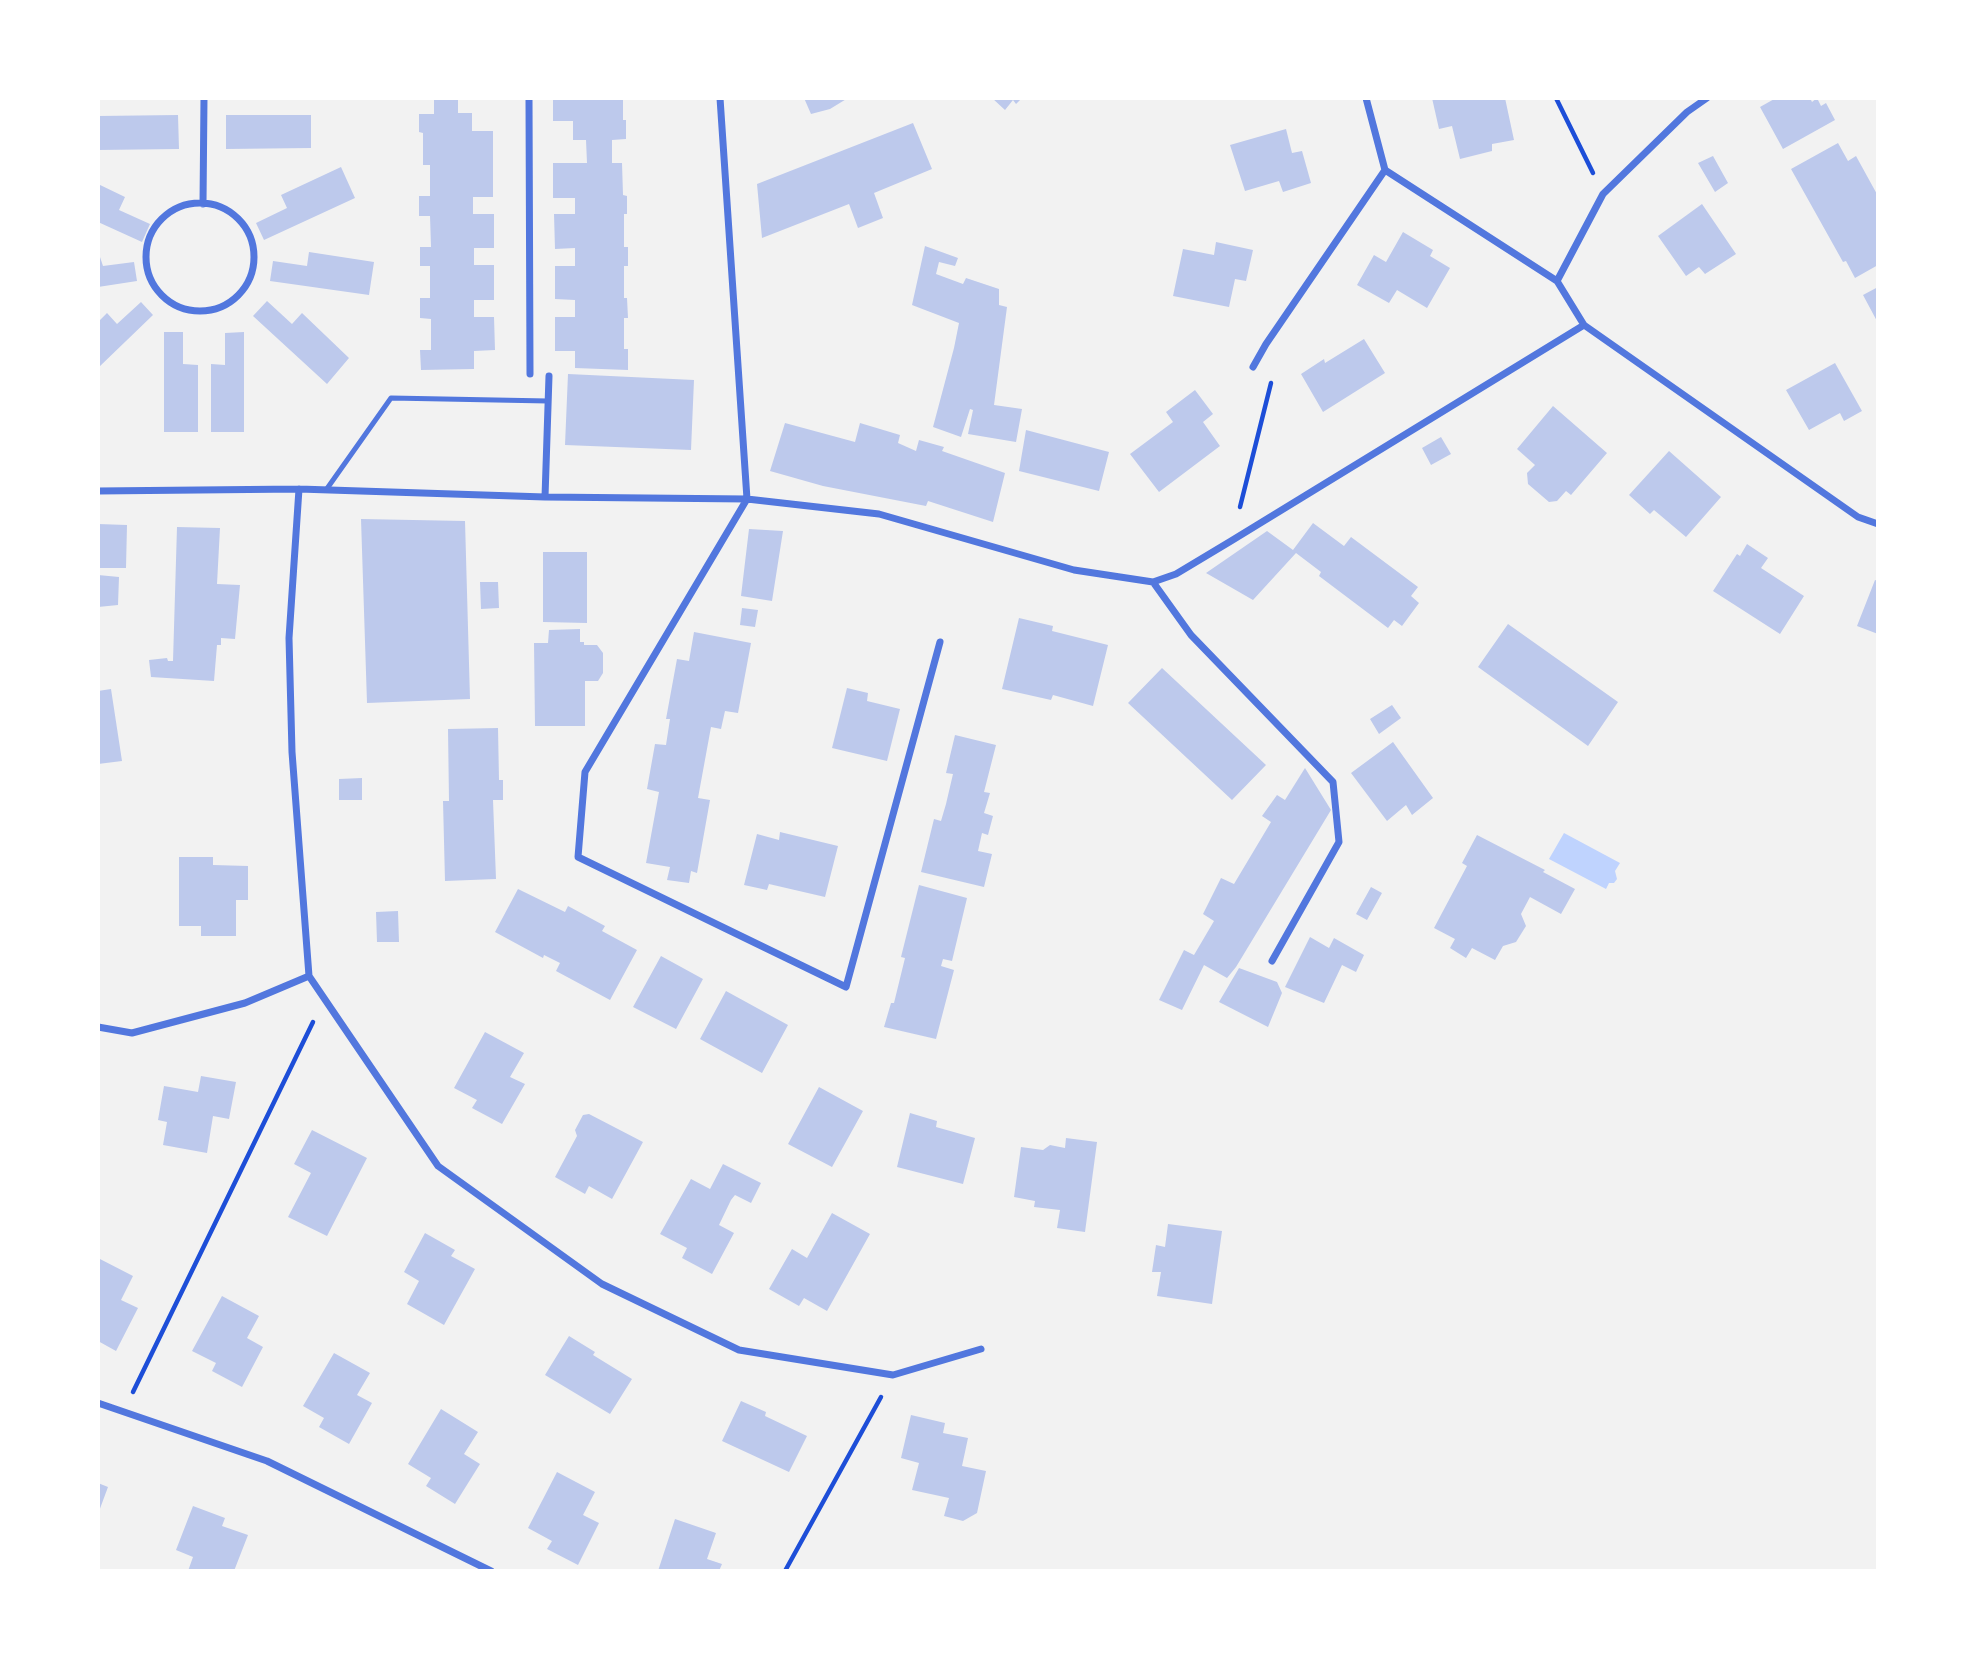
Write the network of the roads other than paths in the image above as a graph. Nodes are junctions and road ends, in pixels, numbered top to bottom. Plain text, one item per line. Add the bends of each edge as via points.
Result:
1 (204, 98) edge
2 (529, 98) edge
3 (720, 98) edge
4 (1366, 98) edge
5 (1707, 98) edge
6 (1385, 170) junction
7 (203, 204) junction
8 (1558, 281) junction
9 (1584, 325) junction
10 (1253, 368) dead end
11 (530, 373) dead end
12 (549, 376) dead end
13 (548, 401) junction
14 (299, 489) junction
15 (326, 490) junction
16 (98, 491) edge
17 (545, 497) junction
18 (747, 499) junction
19 (1878, 524) edge
20 (1153, 582) junction
21 (940, 642) dead end
22 (1272, 961) dead end
23 (309, 976) junction
24 (98, 1027) edge
25 (981, 1349) dead end
26 (98, 1403) edge
27 (491, 1571) edge

1 - 7 street
2 - 11 street
3 - 18 street
4 - 6 street
5 - 8 street via 1603,194
6 - 8 street
6 - 10 street
7 - 7 street via 186,205 156,224 145,257 156,290 169,302 203,311 236,297 253,267 253,248 236,217
8 - 9 street
9 - 19 street via 1858,517
9 - 20 street via 1176,574
12 - 13 street
13 - 15 lane via 391,398
13 - 17 street
14 - 15 street
14 - 16 street
14 - 23 street via 289,638 292,752
15 - 17 street
17 - 18 street
18 - 20 street via 880,514 1074,570
18 - 21 street via 585,772 578,857 846,987
20 - 22 street via 1192,635 1333,782 1339,842
23 - 24 street via 245,1003 132,1033
23 - 25 street via 438,1166 602,1284 739,1350 893,1375
26 - 27 street via 267,1461

